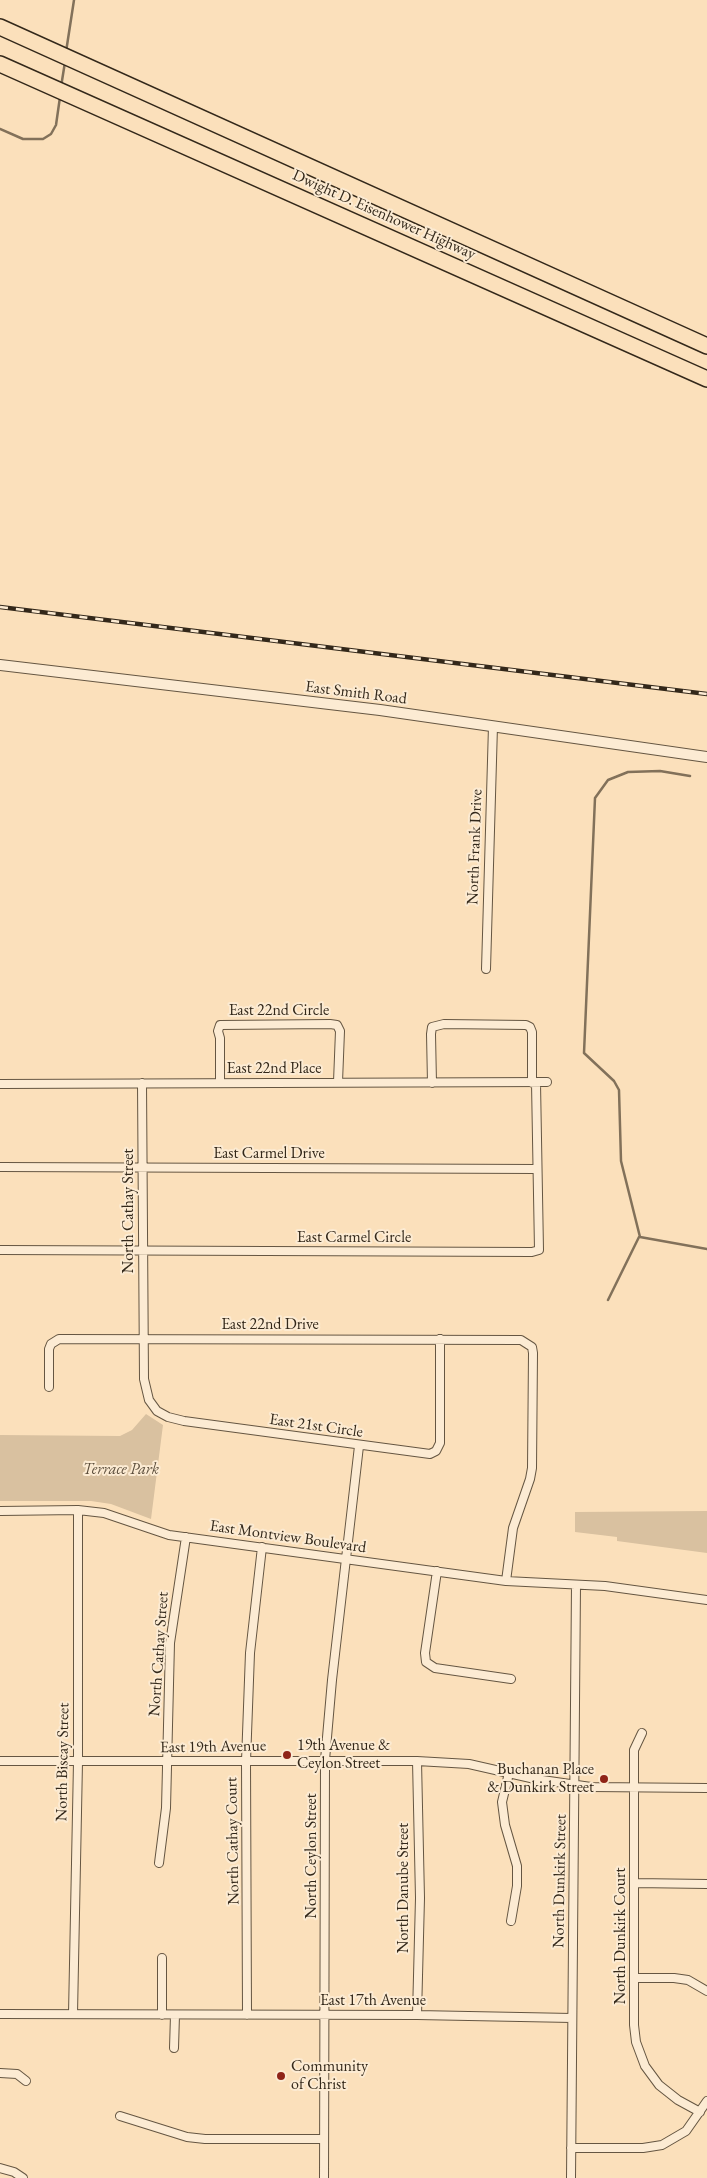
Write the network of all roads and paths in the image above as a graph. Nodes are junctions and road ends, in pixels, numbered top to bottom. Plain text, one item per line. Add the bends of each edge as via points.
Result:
1 (0, 18) edge
2 (0, 27) edge
3 (51, 48) junction
4 (0, 64) edge
5 (0, 69) edge
6 (46, 85) junction
7 (707, 346) edge
8 (707, 379) edge
9 (0, 665) edge
10 (493, 726) junction
11 (707, 757) edge
12 (486, 969) dead end
13 (220, 1082) junction
14 (338, 1082) junction
15 (547, 1082) dead end
16 (142, 1083) junction
17 (432, 1083) junction
18 (534, 1083) junction
19 (0, 1084) edge
20 (0, 1167) edge
21 (142, 1167) junction
22 (537, 1169) junction
23 (0, 1250) edge
24 (143, 1250) junction
25 (144, 1338) junction
26 (440, 1339) junction
27 (50, 1387) dead end
28 (359, 1446) junction
29 (78, 1510) junction
30 (0, 1511) edge
31 (186, 1537) junction
32 (262, 1547) junction
33 (345, 1558) junction
34 (437, 1571) junction
35 (506, 1581) junction
36 (576, 1585) junction
37 (707, 1600) edge
38 (511, 1679) dead end
39 (642, 1733) dead end
40 (325, 1760) junction
41 (0, 1761) edge
42 (167, 1761) junction
43 (246, 1761) junction
44 (417, 1761) junction
45 (78, 1762) junction
46 (509, 1773) junction
47 (574, 1785) junction
48 (634, 1787) junction
49 (707, 1788) edge
50 (159, 1863) dead end
51 (635, 1883) junction
52 (707, 1884) edge
53 (511, 1921) dead end
54 (162, 1958) dead end
55 (634, 1978) junction
56 (707, 1991) edge
57 (0, 2014) edge
58 (73, 2014) junction
59 (162, 2015) junction
60 (175, 2015) junction
61 (247, 2015) junction
62 (417, 2015) junction
63 (326, 2016) junction
64 (572, 2018) junction
65 (174, 2048) dead end
66 (0, 2073) edge
67 (26, 2081) dead end
68 (707, 2100) edge
69 (700, 2112) junction
70 (120, 2116) dead end
71 (324, 2139) junction
72 (571, 2148) junction
73 (0, 2168) edge
74 (23, 2178) edge
75 (324, 2178) edge
76 (571, 2178) edge

1 - 3 highway
2 - 3 highway
3 - 7 highway, Dwight D. Eisenhower Highway
4 - 6 highway
5 - 6 highway
6 - 8 highway, Dwight D. Eisenhower Highway
9 - 10 street, East Smith Road
10 - 11 street, East Smith Road
10 - 12 street, North Frank Drive
13 - 14 street, East 22nd Place
13 - 14 street, East 22nd Circle via 220,1025 330,1024 337,1025 340,1030
13 - 16 street, East 22nd Place
14 - 17 street, East 22nd Place
15 - 18 street, East 22nd Place
16 - 19 street, East 22nd Place
16 - 21 street, North Cathay Street
17 - 18 street, East 22nd Place
17 - 18 street via 432,1028 444,1024 520,1024 530,1027 532,1032
18 - 22 street, East Carmel Circle
20 - 21 street, East Carmel Drive
21 - 22 street, East Carmel Drive
21 - 24 street, North Cathay Street
22 - 24 street, East Carmel Circle via 540,1246 539,1250 532,1252
23 - 24 street, East Carmel Circle
24 - 25 street, North Cathay Street
25 - 26 street, East 22nd Drive
25 - 27 street, East 22nd Drive via 54,1341 49,1349
25 - 28 street, East 21st Circle via 146,1391 154,1407 162,1414 184,1422
26 - 28 street, East 21st Circle via 440,1443 436,1451 427,1454
26 - 35 street, East 22nd Drive via 521,1340 532,1347 532,1468 513,1528
28 - 33 street, North Ceylon Street
29 - 30 street, East Montview Boulevard
29 - 31 street, East Montview Boulevard via 112,1514 153,1530
29 - 45 street, North Biscay Street
31 - 32 street, East Montview Boulevard
31 - 42 street, North Cathay Street via 170,1643
32 - 33 street, East Montview Boulevard
32 - 43 street, North Cathay Court via 250,1653
33 - 34 street, East Montview Boulevard
33 - 40 street, North Ceylon Street
34 - 35 street, East Montview Boulevard
34 - 38 street via 426,1662 435,1668
35 - 36 street, East Montview Boulevard
36 - 37 street, East Montview Boulevard
36 - 47 street, North Dunkirk Street
39 - 48 street, North Dunkirk Court via 634,1750
40 - 43 street, East 19th Avenue
40 - 44 street, East 19th Avenue
40 - 63 street, North Ceylon Street
41 - 45 street, East 19th Avenue
42 - 43 street, East 19th Avenue
42 - 45 street, East 19th Avenue
42 - 50 street, North Cathay Street via 166,1808
43 - 61 street, North Cathay Court
44 - 46 street, East 19th Avenue via 469,1764
44 - 62 street, North Danube Street via 420,1898
45 - 58 street, North Biscay Street
46 - 47 street, East 19th Avenue
46 - 53 street via 502,1802 517,1866
47 - 48 street, East 19th Avenue
47 - 64 street, North Dunkirk Street
48 - 49 street, East 19th Avenue
48 - 51 street, North Dunkirk Court
51 - 52 street
51 - 55 street, North Dunkirk Court
54 - 59 street
55 - 56 street via 688,1980
55 - 69 street, North Dunkirk Court via 634,2025 643,2061 659,2085
57 - 58 street, East 17th Avenue
58 - 59 street, East 17th Avenue
59 - 60 street, East 17th Avenue
60 - 61 street, East 17th Avenue
60 - 65 street
61 - 63 street, East 17th Avenue
62 - 63 street, East 17th Avenue
62 - 64 street, East 17th Avenue
63 - 71 street, North Ceylon Street
64 - 72 street, North Dunkirk Street
66 - 67 street via 17,2074
68 - 69 street
69 - 72 street via 686,2131 662,2145
70 - 71 street via 205,2140
71 - 75 street, North Ceylon Street
72 - 76 street, North Dunkirk Street
73 - 74 street

